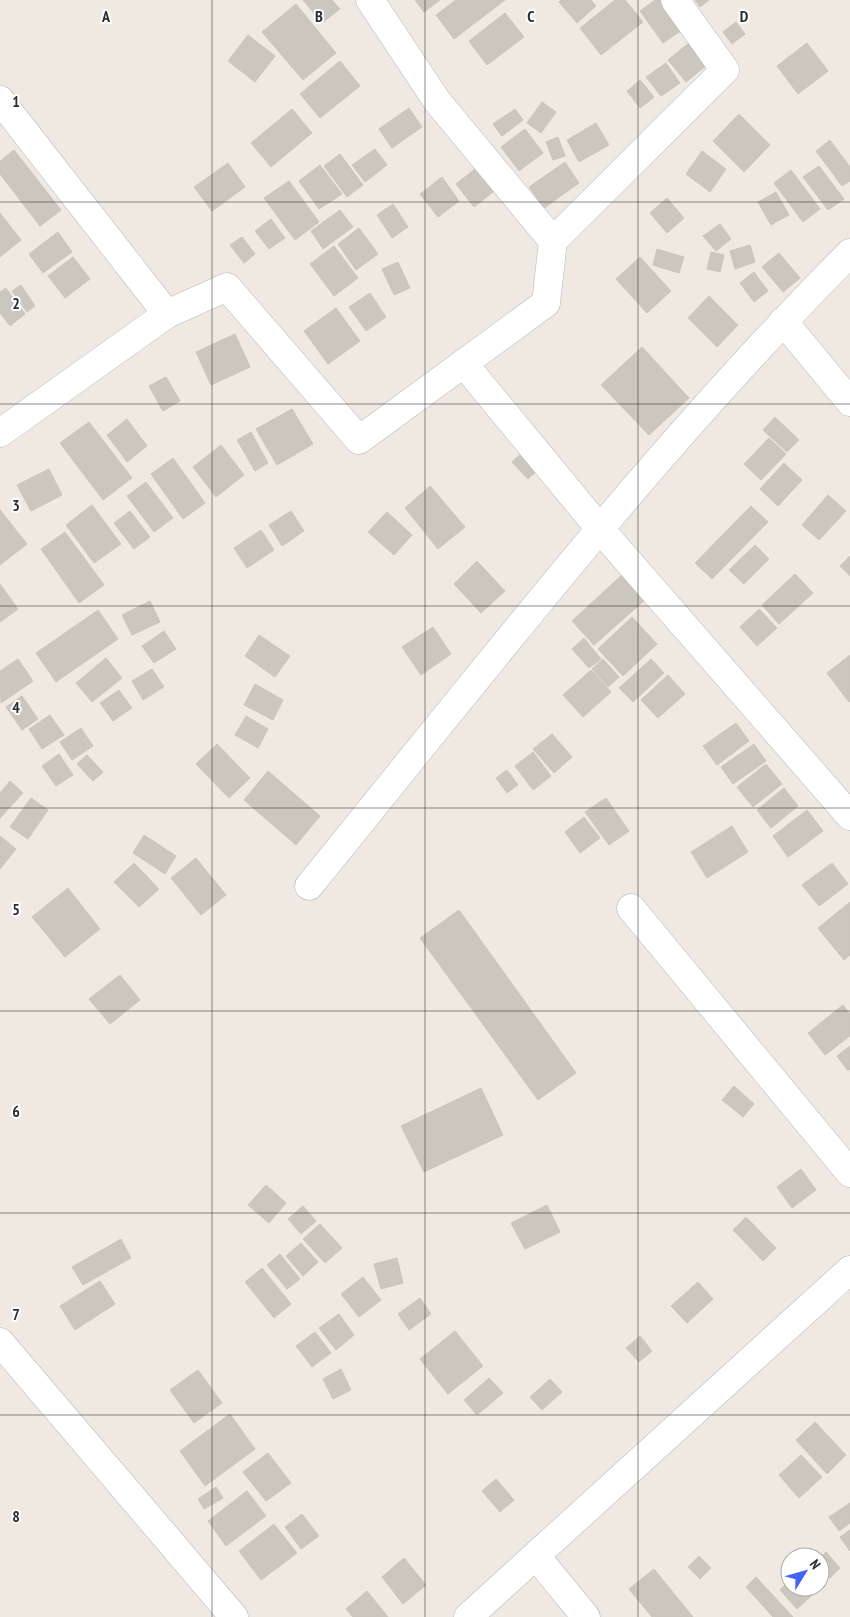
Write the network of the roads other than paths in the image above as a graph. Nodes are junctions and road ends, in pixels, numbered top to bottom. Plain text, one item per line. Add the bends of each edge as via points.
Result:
1 (370, 0) edge
2 (675, 0) edge
3 (0, 100) edge
4 (553, 241) junction
5 (850, 253) edge
6 (168, 314) junction
7 (782, 321) junction
8 (464, 364) junction
9 (850, 402) edge
10 (0, 433) edge
11 (600, 529) junction
12 (850, 816) edge
13 (309, 886) dead end
14 (631, 908) dead end
15 (850, 1173) edge
16 (850, 1270) edge
17 (0, 1342) edge
18 (536, 1556) junction
19 (234, 1617) edge
20 (468, 1617) edge
21 (586, 1617) edge

1 - 4 street via 437,101
2 - 4 street via 725,70
3 - 6 street
4 - 8 street via 546,304
5 - 7 street
6 - 8 street via 227,287 359,440
6 - 10 street
7 - 9 street
7 - 11 street
8 - 11 street
11 - 12 street
11 - 13 street
14 - 15 street
16 - 18 street
17 - 19 street
18 - 20 street
18 - 21 street

